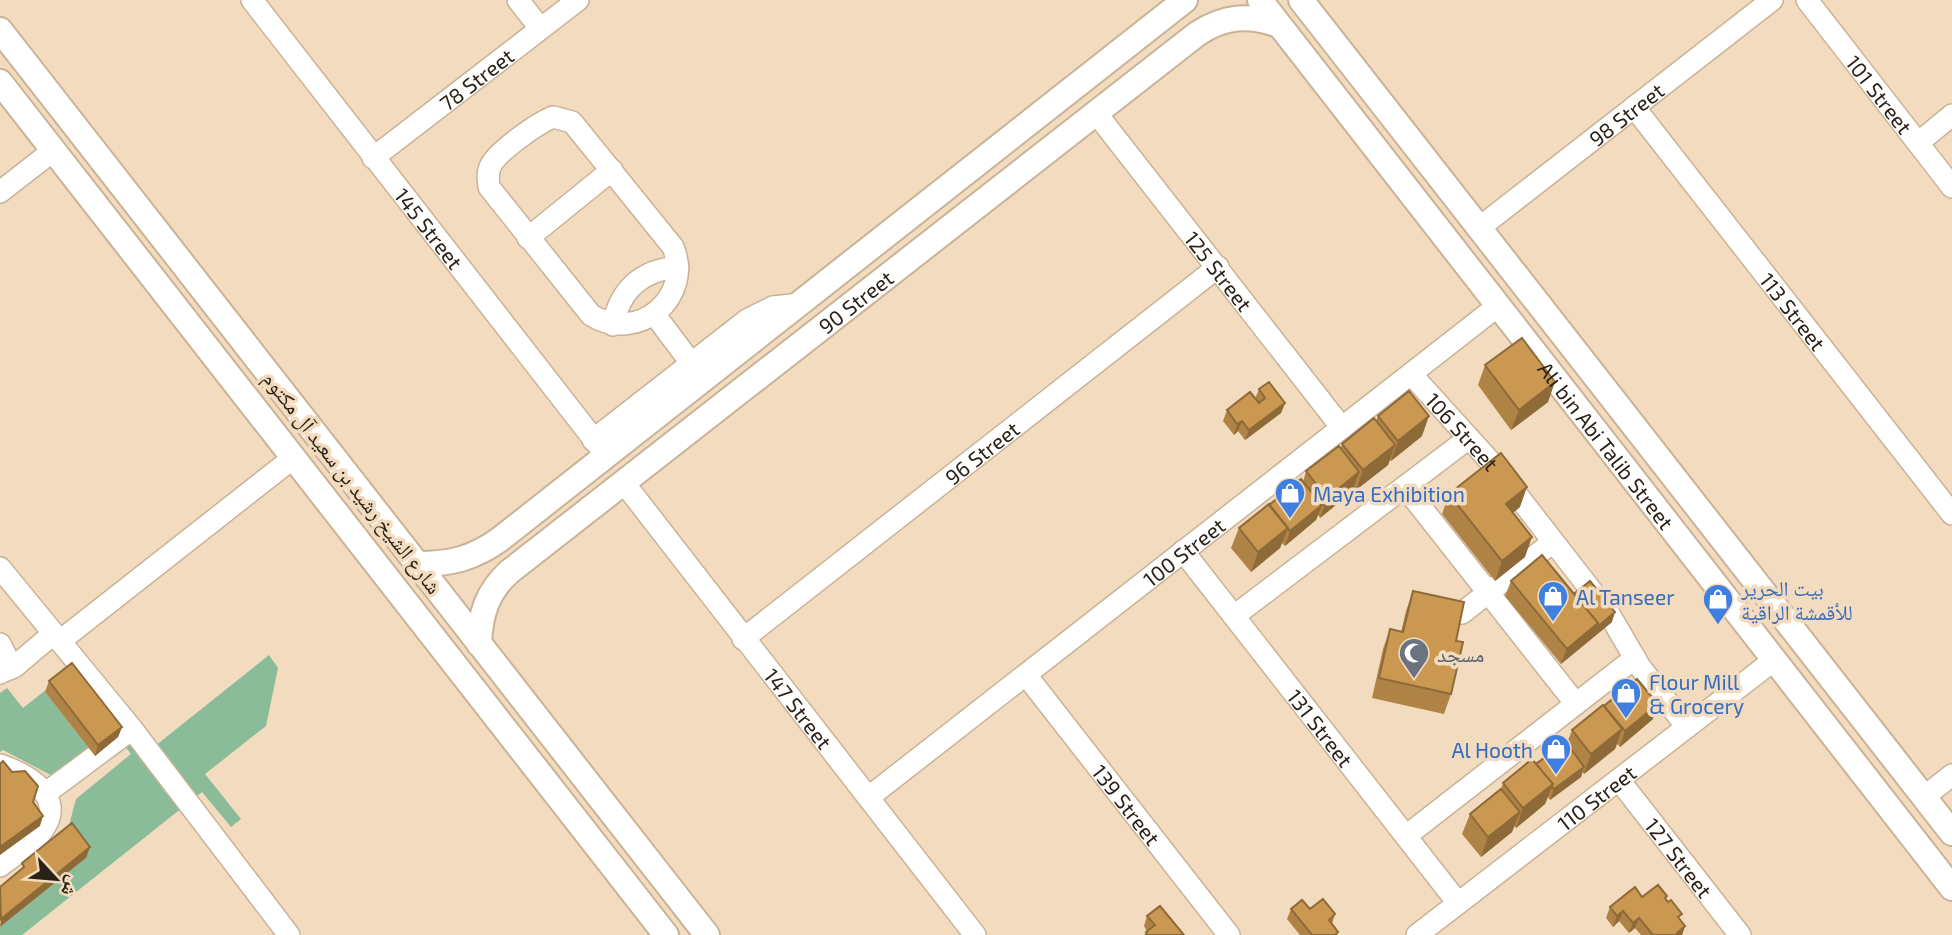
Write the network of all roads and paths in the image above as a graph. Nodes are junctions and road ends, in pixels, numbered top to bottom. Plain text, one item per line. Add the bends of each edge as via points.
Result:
1 (252, 0) edge
2 (518, 0) edge
3 (578, 0) edge
4 (1185, 0) edge
5 (1259, 0) edge
6 (1301, 0) edge
7 (1772, 0) edge
8 (1807, 0) edge
9 (1279, 24) junction
10 (540, 28) junction
11 (0, 30) edge
12 (1135, 41) junction
13 (1155, 67) junction
14 (0, 82) edge
15 (1634, 107) junction
16 (1096, 113) junction
17 (1952, 115) edge
18 (1918, 143) junction
19 (54, 150) junction
20 (373, 158) junction
21 (612, 170) junction
22 (1952, 187) edge
23 (0, 192) edge
24 (1479, 228) junction
25 (528, 238) junction
26 (678, 267) junction
27 (1218, 267) junction
28 (810, 296) junction
29 (1499, 305) junction
30 (841, 313) junction
31 (655, 315) junction
32 (613, 325) junction
33 (821, 329) junction
34 (697, 371) junction
35 (1411, 374) junction
36 (289, 401) junction
37 (265, 421) junction
38 (1342, 428) junction
39 (1638, 431) junction
40 (1469, 438) junction
41 (600, 447) junction
42 (1611, 450) junction
43 (293, 458) junction
44 (1669, 473) junction
45 (624, 483) junction
46 (1405, 487) junction
47 (1644, 493) junction
48 (540, 508) junction
49 (1952, 514) edge
50 (558, 534) junction
51 (1553, 542) junction
52 (1183, 551) junction
53 (417, 564) junction
54 (0, 568) edge
55 (1488, 592) junction
56 (1462, 613) edge
57 (1234, 617) junction
58 (57, 637) junction
59 (743, 639) junction
60 (0, 644) edge
61 (479, 644) junction
62 (1635, 658) junction
63 (1774, 660) junction
64 (2, 672) edge
65 (1026, 675) junction
66 (1576, 704) junction
67 (1687, 727) junction
68 (132, 729) junction
69 (0, 765) edge
70 (1952, 775) edge
71 (1619, 779) junction
72 (46, 793) junction
73 (869, 797) junction
74 (1924, 797) junction
75 (602, 801) junction
76 (575, 820) junction
77 (621, 825) junction
78 (1952, 833) edge
79 (1406, 836) junction
80 (596, 846) junction
81 (0, 866) edge
82 (1948, 876) edge
83 (1458, 904) junction
84 (654, 931) edge
85 (289, 935) edge
86 (707, 935) edge
87 (975, 935) edge
88 (1230, 935) edge
89 (1417, 935) edge
90 (1740, 935) edge

1 - 20 street, 145 Street
2 - 10 street
3 - 10 street, 78 Street
4 - 12 street, 90 Street
5 - 9 street, Ali bin Abi Talib Street
6 - 24 street, Ali bin Abi Talib Street
7 - 15 street, 98 Street
8 - 18 street, 101 Street
9 - 13 street, 90 Street via 1228,18 1212,24
9 - 29 street, Ali bin Abi Talib Street
10 - 20 street, 78 Street
11 - 36 street, شارع الشيخ رشيد بن سعيد آل مكتوم
12 - 13 street via 1153,52
12 - 28 street, 90 Street
13 - 16 street, 90 Street
14 - 19 street, شارع الشيخ رشيد بن سعيد آل مكتوم
15 - 24 street, 98 Street
15 - 49 street, 113 Street
16 - 27 street, 125 Street
16 - 30 street, 90 Street
17 - 18 street
18 - 22 street, 101 Street
19 - 23 street
19 - 37 street, شارع الشيخ رشيد بن سعيد آل مكتوم
20 - 41 street, 145 Street
21 - 25 street
21 - 25 street via 579,129 563,117 543,121 496,158 490,166 489,187
21 - 26 street via 673,247
24 - 39 street, Ali bin Abi Talib Street
25 - 32 street via 591,315
26 - 31 street via 672,294
26 - 32 street via 662,268 634,282 623,295
27 - 38 street, 125 Street
27 - 59 street, 96 Street
28 - 30 street via 832,313
28 - 33 street
28 - 34 street, 90 Street
29 - 35 street, 100 Street
29 - 42 street, Ali bin Abi Talib Street
30 - 33 street, 90 Street
31 - 32 street via 635,324
31 - 34 street
33 - 45 street, 90 Street
34 - 41 street, 90 Street
35 - 38 street, 100 Street
35 - 40 street, 106 Street
36 - 37 street via 268,407
36 - 53 street, شارع الشيخ رشيد بن سعيد آل مكتوم
37 - 43 street, شارع الشيخ رشيد بن سعيد آل مكتوم
38 - 52 street, 100 Street
39 - 42 street via 1628,446
39 - 44 street, Ali bin Abi Talib Street
40 - 46 street
40 - 51 street, 106 Street
41 - 48 street, 90 Street
42 - 47 street, Ali bin Abi Talib Street
43 - 58 street
43 - 76 street, شارع الشيخ رشيد بن سعيد آل مكتوم
44 - 47 street via 1653,479
44 - 74 street, Ali bin Abi Talib Street
45 - 50 street, 90 Street
45 - 59 street, 147 Street
46 - 55 street
46 - 57 street
47 - 63 street, Ali bin Abi Talib Street
48 - 50 street via 537,530
48 - 53 street, 90 Street via 470,558
50 - 61 street, 90 Street via 491,592 481,617
51 - 55 street
51 - 62 street, 106 Street via 1616,622
52 - 57 street, 131 Street
52 - 65 street, 100 Street
53 - 61 street, شارع الشيخ رشيد بن سعيد آل مكتوم
54 - 58 street
55 - 56 street
55 - 66 street
57 - 79 street, 131 Street
58 - 64 street
58 - 68 street
59 - 73 street, 147 Street
60 - 64 street via 8,660
61 - 75 street, شارع الشيخ رشيد بن سعيد آل مكتوم
62 - 66 street
62 - 67 street, 106 Street
63 - 67 street, 110 Street
63 - 82 street, Ali bin Abi Talib Street
65 - 73 street, 100 Street
65 - 88 street, 139 Street
66 - 79 street
67 - 71 street, 110 Street
68 - 72 street
68 - 85 street
69 - 72 street via 35,781
70 - 74 street
71 - 83 street, 110 Street
71 - 90 street, 127 Street
72 - 81 street via 49,817 44,828
73 - 87 street, 147 Street
74 - 78 street, Ali bin Abi Talib Street
75 - 76 street via 592,821
75 - 77 street, شارع الشيخ رشيد بن سعيد آل مكتوم
76 - 80 street, شارع الشيخ رشيد بن سعيد آل مكتوم
77 - 80 street via 600,832
77 - 86 street, شارع الشيخ رشيد بن سعيد آل مكتوم
79 - 83 street, 131 Street
80 - 84 street, شارع الشيخ رشيد بن سعيد آل مكتوم
83 - 89 street, 110 Street

